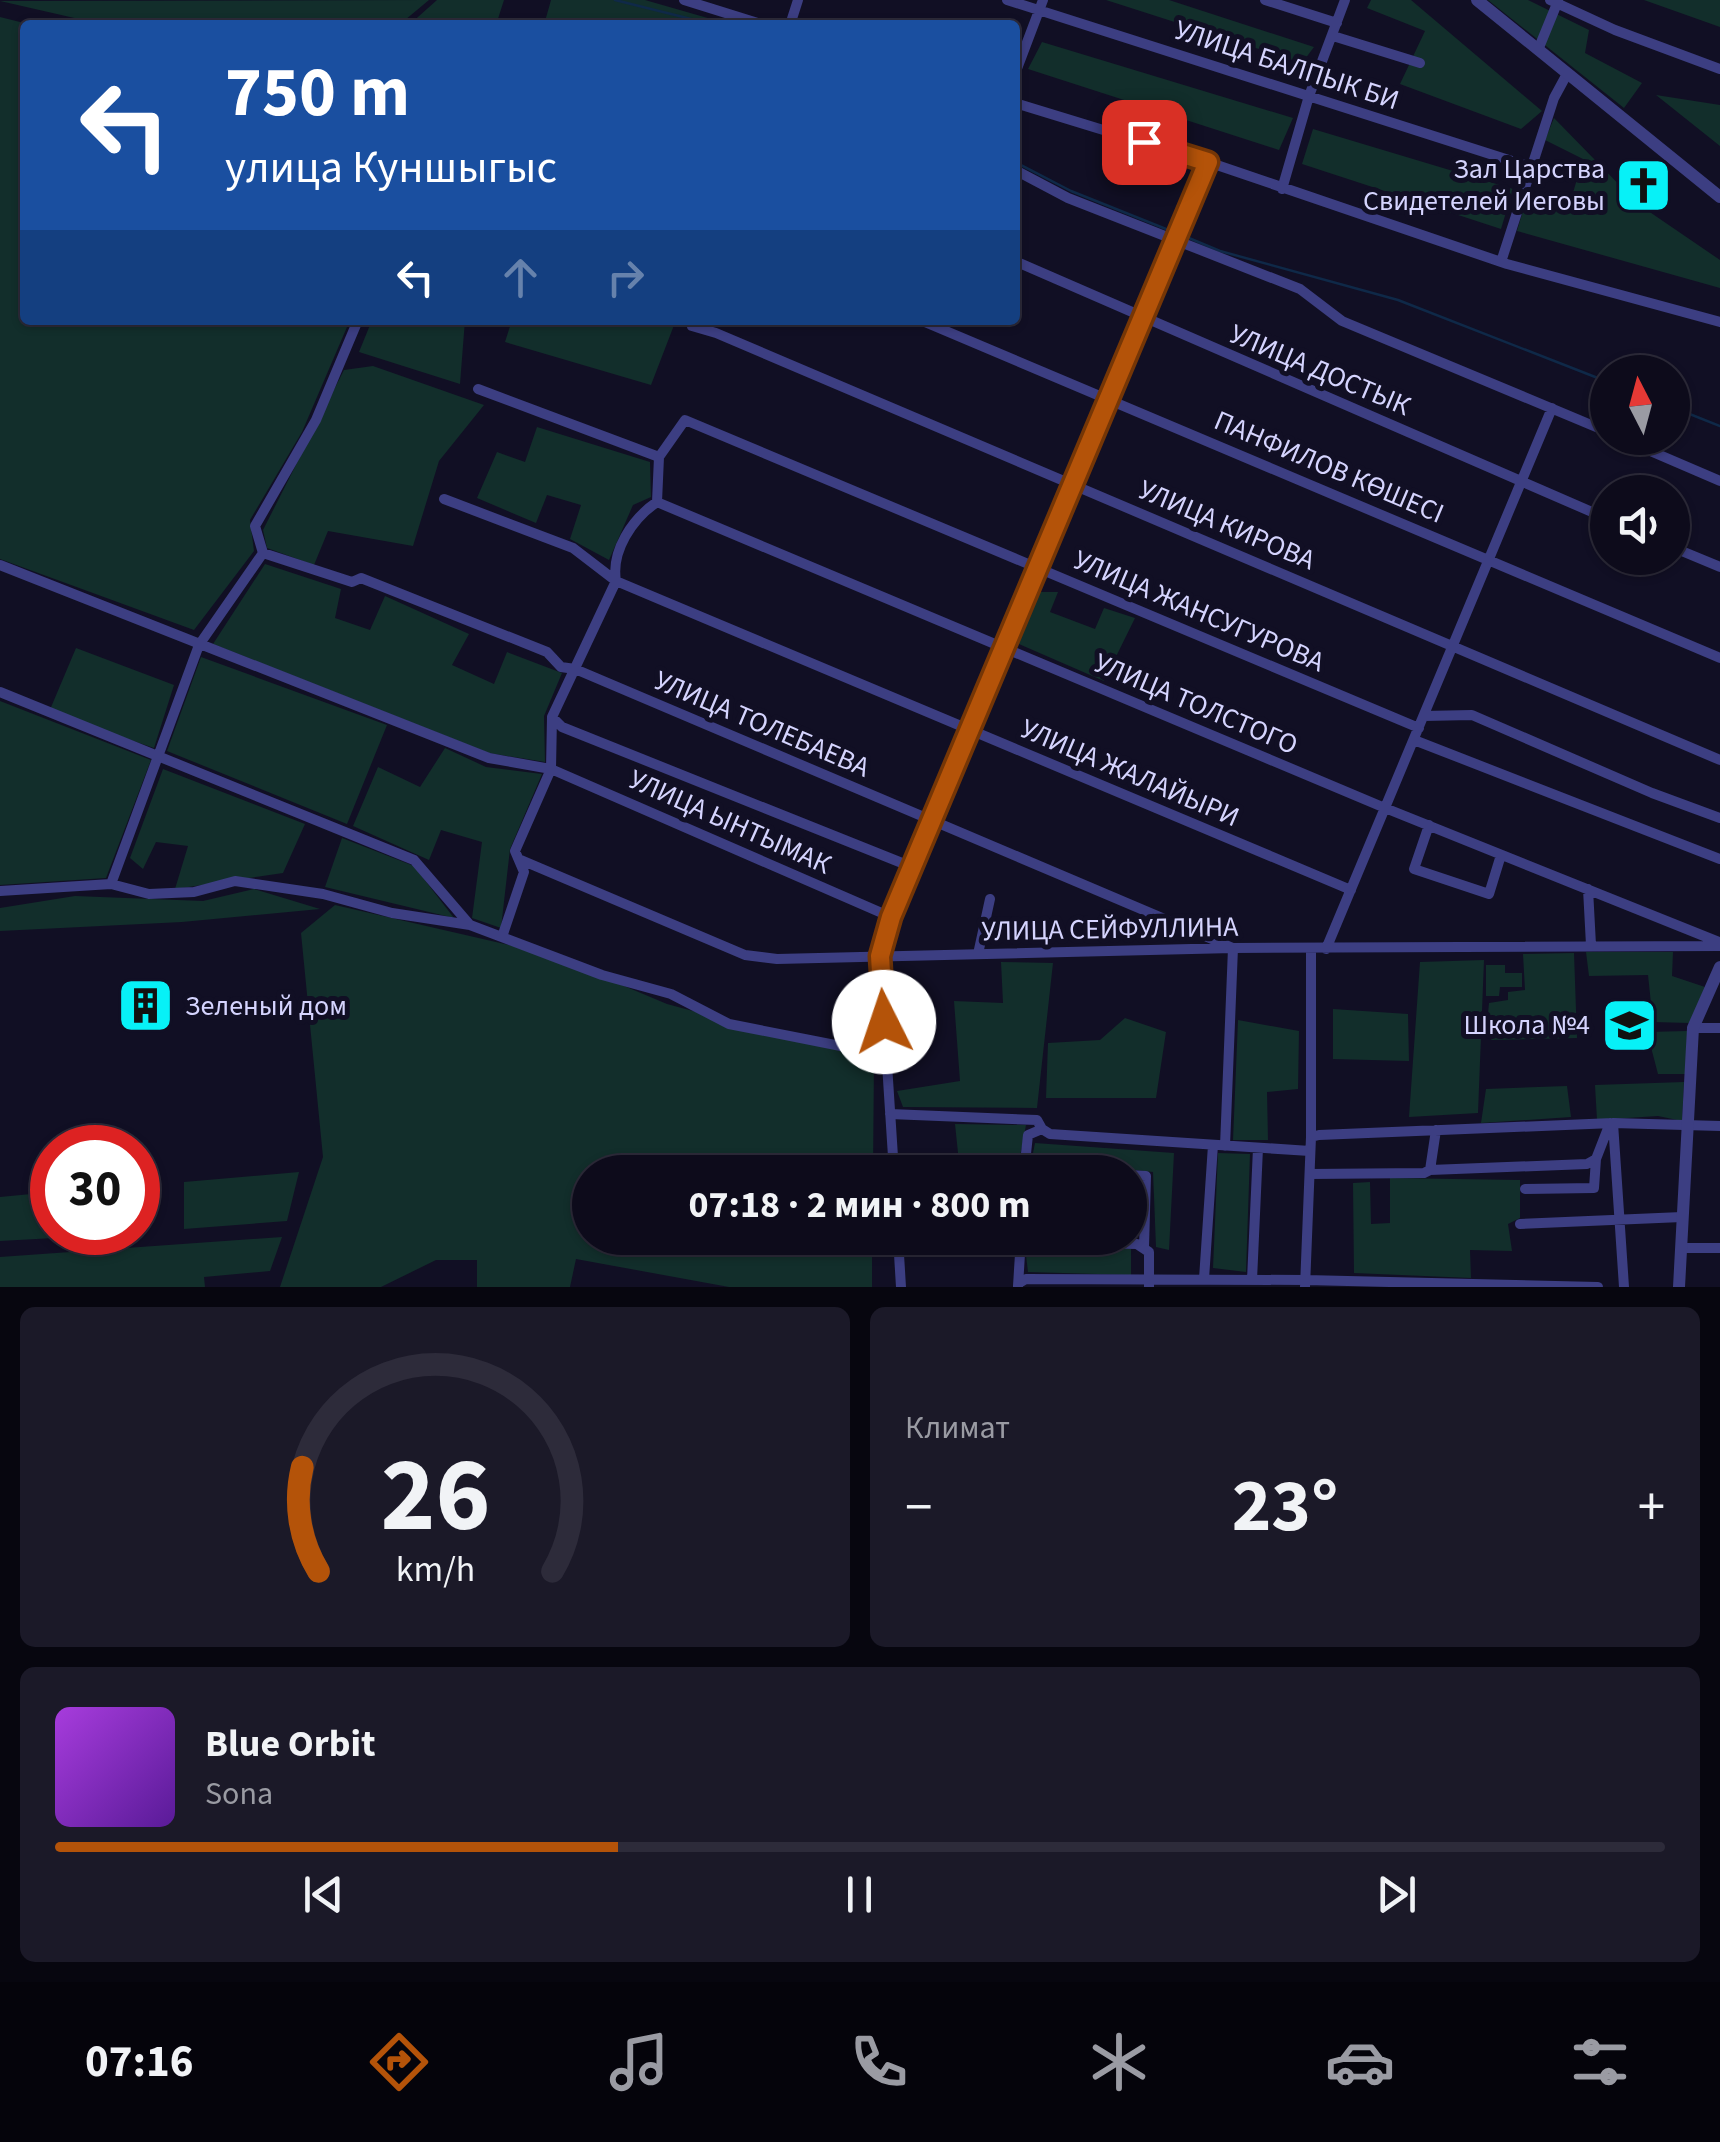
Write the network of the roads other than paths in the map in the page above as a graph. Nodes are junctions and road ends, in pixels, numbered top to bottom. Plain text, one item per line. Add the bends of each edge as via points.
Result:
1 (684, 0) edge
2 (1007, 0) edge
3 (1265, 0) edge
4 (1345, 0) edge
5 (1477, 0) edge
6 (1555, 1) edge
7 (1041, 5) edge
8 (748, 20) edge
9 (1337, 23) junction
10 (1333, 36) junction
11 (1538, 50) junction
12 (1020, 61) edge
13 (1420, 63) dead end
14 (1720, 69) edge
15 (1568, 74) junction
16 (1310, 96) junction
17 (1020, 104) edge
18 (1208, 162) junction
19 (1530, 166) junction
20 (1020, 173) edge
21 (1553, 174) dead end
22 (1282, 190) junction
23 (1720, 197) edge
24 (1176, 238) junction
25 (1501, 262) junction
26 (1020, 263) edge
27 (1142, 318) junction
28 (1720, 322) edge
29 (356, 325) edge
30 (692, 325) edge
31 (932, 325) edge
32 (478, 389) dead end
33 (1109, 399) junction
34 (1552, 408) junction
35 (1590, 424) edge
36 (1660, 455) edge
37 (658, 457) junction
38 (1720, 481) edge
39 (1521, 482) junction
40 (1073, 484) junction
41 (444, 499) dead end
42 (656, 502) junction
43 (1590, 511) edge
44 (263, 553) junction
45 (1690, 554) edge
46 (1489, 559) junction
47 (0, 566) edge
48 (1038, 567) junction
49 (1720, 567) edge
50 (616, 581) junction
51 (199, 645) junction
52 (1453, 645) junction
53 (1004, 648) junction
54 (1720, 658) edge
55 (575, 669) junction
56 (0, 692) edge
57 (1424, 716) junction
58 (552, 717) junction
59 (970, 731) junction
60 (1416, 734) junction
61 (160, 756) junction
62 (1720, 760) edge
63 (551, 769) junction
64 (1386, 808) junction
65 (1720, 818) edge
66 (932, 820) junction
67 (1428, 826) junction
68 (1502, 854) junction
69 (1720, 858) edge
70 (521, 860) junction
71 (912, 867) junction
72 (111, 884) junction
73 (1588, 889) junction
74 (1351, 890) junction
75 (0, 891) edge
76 (990, 898) dead end
77 (891, 917) junction
78 (470, 925) junction
79 (502, 937) junction
80 (1720, 944) edge
81 (1591, 945) junction
82 (1233, 948) junction
83 (1311, 949) junction
84 (1326, 949) junction
85 (978, 954) junction
86 (880, 956) junction
87 (1720, 968) edge
88 (1693, 1028) junction
89 (1720, 1028) edge
90 (886, 1055) junction
91 (890, 1114) junction
92 (1611, 1123) junction
93 (1686, 1125) junction
94 (1720, 1126) edge
95 (1042, 1130) junction
96 (1436, 1130) junction
97 (1311, 1138) junction
98 (1212, 1146) junction
99 (1226, 1146) junction
100 (1258, 1148) junction
101 (1310, 1150) junction
102 (893, 1155) edge
103 (1026, 1155) edge
104 (1596, 1159) junction
105 (1430, 1170) junction
106 (1310, 1174) junction
107 (1524, 1189) dead end
108 (1682, 1218) junction
109 (1618, 1220) junction
110 (1520, 1224) dead end
111 (1682, 1248) junction
112 (1720, 1248) edge
113 (1147, 1251) edge
114 (899, 1255) edge
115 (1020, 1255) edge
116 (1204, 1280) junction
117 (1244, 1282) edge
118 (1150, 1283) edge
119 (1306, 1283) edge
120 (1019, 1285) edge
121 (901, 1287) edge
122 (1598, 1287) edge
123 (1624, 1287) edge
124 (1680, 1287) edge

1 - 8 street
2 - 7 street, УЛИЦА БАЛПЫК БИ
3 - 9 street
4 - 9 street
5 - 11 street
6 - 11 street
6 - 14 street
7 - 12 street
7 - 16 street, УЛИЦА БАЛПЫК БИ
9 - 10 street
10 - 13 street
10 - 16 street
11 - 15 street
15 - 19 street
15 - 23 street
16 - 19 street, УЛИЦА БАЛПЫК БИ
16 - 22 street
17 - 18 street
18 - 22 street
18 - 24 street
19 - 21 street, УЛИЦА БАЛПЫК БИ
19 - 25 street
20 - 24 street
22 - 25 street
24 - 27 street
24 - 34 street via 1300,288 1342,321
25 - 28 street
26 - 27 street, УЛИЦА ДОСТЫК
27 - 33 street
27 - 39 street, УЛИЦА ДОСТЫК
29 - 44 street via 316,420 255,526
30 - 40 street, УЛИЦА КИРОВА
31 - 33 street, ПАНФИЛОВ КӨШЕСІ
32 - 37 street
33 - 40 street
33 - 46 street, ПАНФИЛОВ КӨШЕСІ
34 - 35 street
34 - 39 street
36 - 38 street
37 - 42 street
37 - 48 street, УЛИЦА ЖАНСУГУРОВА via 685,420
39 - 43 street, УЛИЦА ДОСТЫК
39 - 46 street
40 - 48 street
40 - 52 street, УЛИЦА КИРОВА
41 - 50 street, УЛИЦА ЖАЛАЙЫРИ via 573,548
42 - 50 street via 636,516 613,564
42 - 53 street, УЛИЦА ТОЛСТОГО
44 - 51 street
44 - 55 street, УЛИЦА ТОЛЕБАЕВА via 352,582 361,578
45 - 49 street
46 - 52 street
46 - 54 street, ПАНФИЛОВ КӨШЕСІ
47 - 51 street, УЛИЦА ЫНТЫМАК
48 - 53 street
48 - 60 street, УЛИЦА ЖАНСУГУРОВА
50 - 55 street
50 - 59 street, УЛИЦА ЖАЛАЙЫРИ
51 - 61 street
51 - 63 street, УЛИЦА ЫНТЫМАК via 489,758
52 - 57 street
52 - 62 street, УЛИЦА КИРОВА
53 - 59 street
53 - 64 street, УЛИЦА ТОЛСТОГО
55 - 58 street
55 - 66 street, УЛИЦА ТОЛЕБАЕВА
56 - 61 street
57 - 60 street
57 - 65 street via 1472,715
58 - 63 street
58 - 71 street via 562,727
59 - 66 street
59 - 74 street, УЛИЦА ЖАЛАЙЫРИ
60 - 64 street
60 - 69 street, УЛИЦА ЖАНСУГУРОВА
61 - 72 street
61 - 78 street via 414,860
63 - 70 street via 515,851
63 - 77 street, УЛИЦА ЫНТЫМАК
64 - 67 street, УЛИЦА ТОЛСТОГО
64 - 74 street
66 - 71 street
66 - 82 street, УЛИЦА ТОЛЕБАЕВА
67 - 68 street, УЛИЦА ТОЛСТОГО
67 - 68 street via 1414,869 1488,894
68 - 73 street, УЛИЦА ТОЛСТОГО
70 - 79 street via 524,872
70 - 86 street, УЛИЦА СЕЙФУЛЛИНА via 745,955
71 - 77 street
72 - 75 street
72 - 78 street via 149,894 235,881
73 - 80 street, УЛИЦА ТОЛСТОГО
73 - 81 street
74 - 84 street
76 - 85 street
77 - 86 street
78 - 79 street
79 - 90 street via 671,994 728,1024
80 - 81 street, УЛИЦА СЕЙФУЛЛИНА
81 - 84 street, УЛИЦА СЕЙФУЛЛИНА
82 - 83 street, УЛИЦА СЕЙФУЛЛИНА
82 - 85 street, УЛИЦА СЕЙФУЛЛИНА
82 - 99 street
83 - 84 street, УЛИЦА СЕЙФУЛЛИНА
83 - 97 street
85 - 86 street, УЛИЦА СЕЙФУЛЛИНА
86 - 90 street
87 - 88 street
88 - 89 street
88 - 93 street
90 - 91 street
91 - 95 street via 1037,1120
91 - 102 street
92 - 93 street
92 - 96 street
92 - 104 street
92 - 109 street
93 - 94 street
93 - 108 street
95 - 98 street
95 - 103 street via 1028,1136
96 - 97 street
96 - 105 street
97 - 101 street
98 - 99 street
98 - 116 street
99 - 100 street
100 - 101 street
100 - 117 street
101 - 106 street
104 - 105 street
104 - 107 street via 1594,1188
105 - 106 street
106 - 119 street
108 - 109 street
108 - 111 street
109 - 110 street
109 - 123 street
111 - 112 street
111 - 124 street
113 - 118 street
114 - 121 street
115 - 120 street
116 - 117 street
116 - 118 street
117 - 119 street
118 - 120 street via 1026,1279
119 - 122 street

